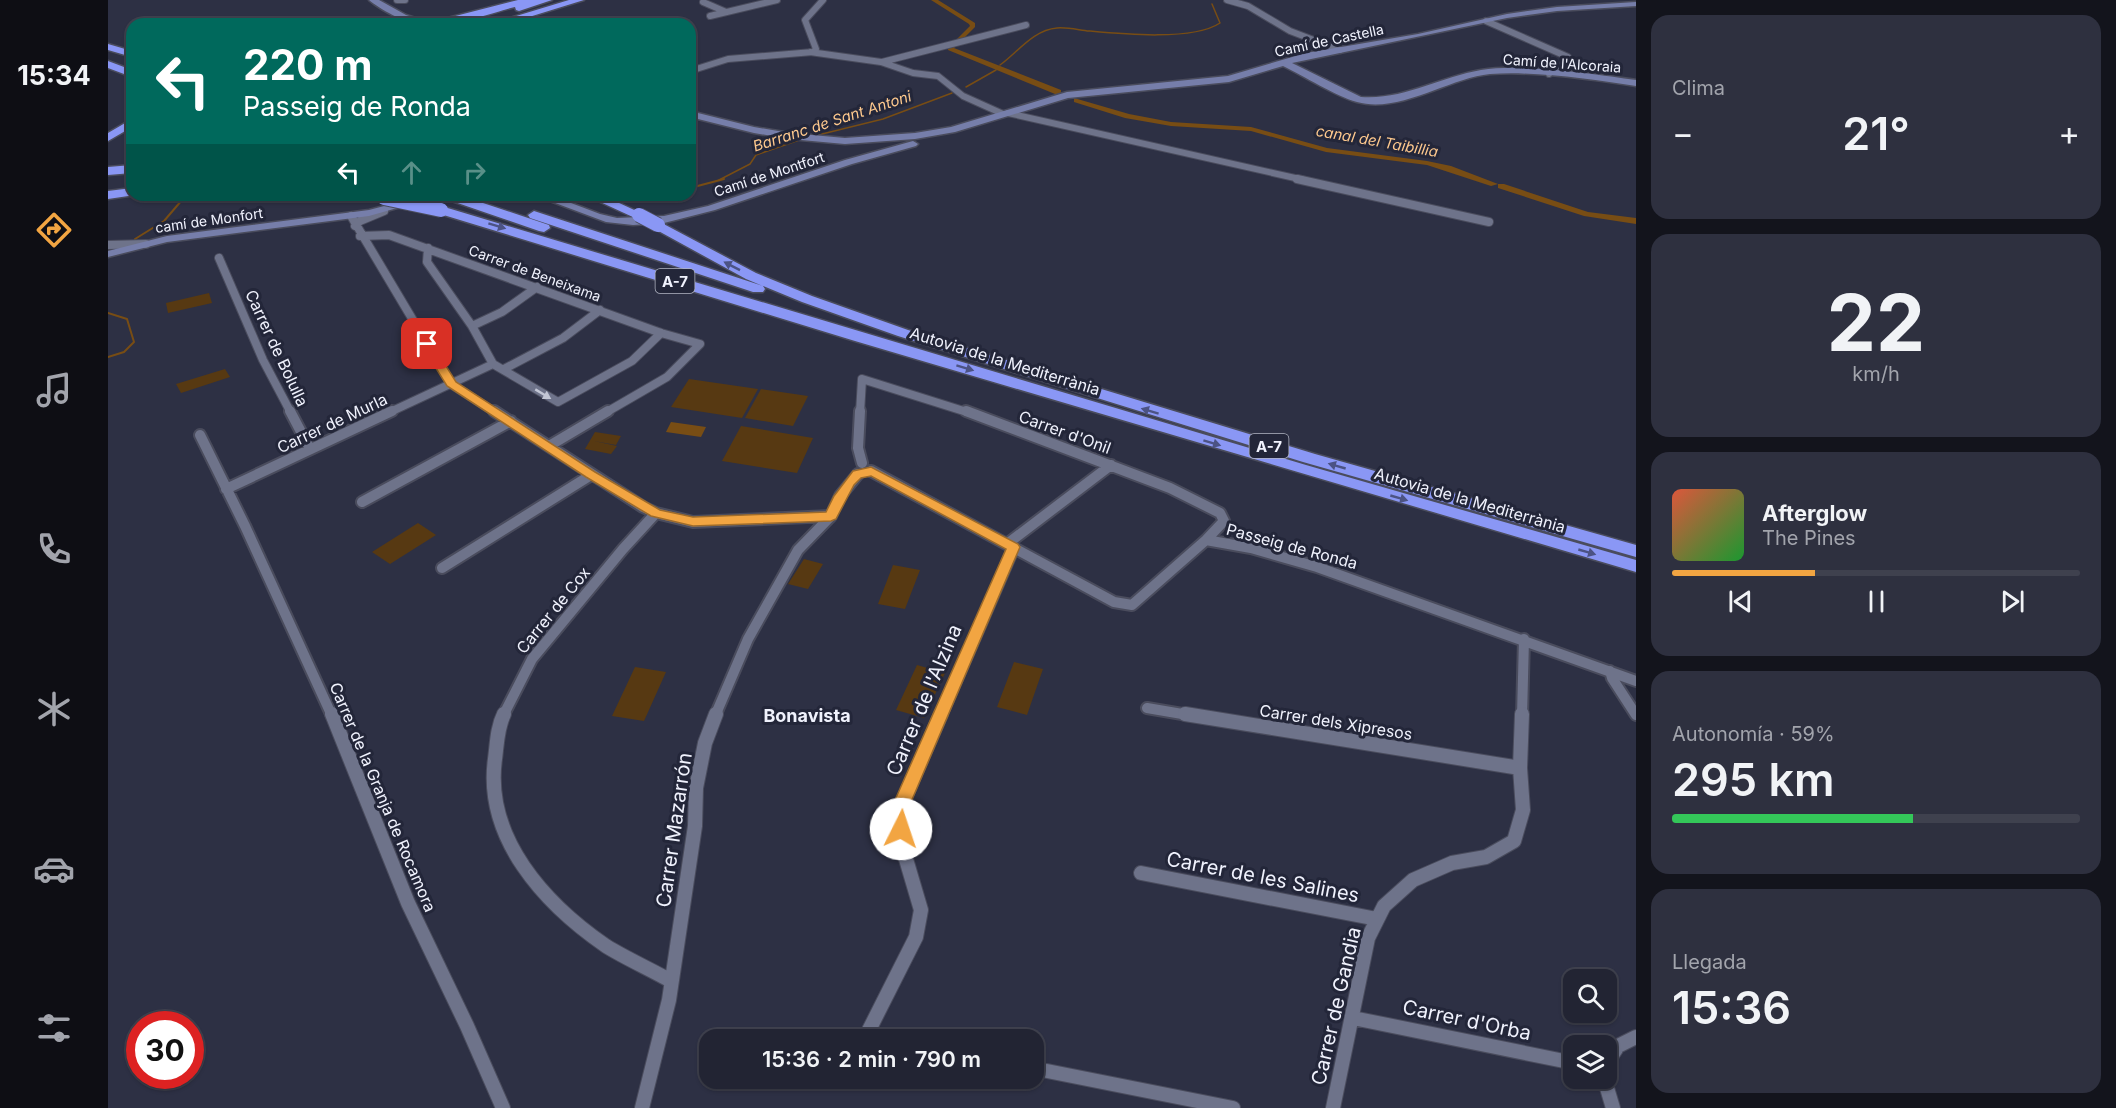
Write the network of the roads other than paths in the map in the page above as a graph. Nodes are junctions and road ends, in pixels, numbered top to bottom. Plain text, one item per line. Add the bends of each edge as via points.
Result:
1 (373, 0) edge
2 (397, 0) edge
3 (405, 0) edge
4 (529, 0) edge
5 (547, 0) edge
6 (562, 0) edge
7 (579, 0) edge
8 (777, 0) edge
9 (823, 0) edge
10 (1227, 0) edge
11 (703, 2) dead end
12 (1636, 4) edge
13 (384, 7) junction
14 (726, 12) junction
15 (710, 16) dead end
16 (393, 18) edge
17 (406, 18) edge
18 (462, 18) edge
19 (483, 18) edge
20 (486, 18) edge
21 (516, 18) edge
22 (1486, 21) junction
23 (1026, 25) dead end
24 (108, 46) edge
25 (126, 50) edge
26 (1340, 50) junction
27 (810, 52) junction
28 (108, 56) edge
29 (881, 62) junction
30 (1283, 62) junction
31 (108, 64) edge
32 (126, 64) edge
33 (696, 69) edge
34 (108, 73) edge
35 (1550, 74) junction
36 (126, 77) edge
37 (126, 79) edge
38 (1636, 82) edge
39 (696, 115) edge
40 (1002, 115) junction
41 (126, 128) edge
42 (953, 128) junction
43 (126, 136) edge
44 (876, 137) junction
45 (918, 139) junction
46 (837, 140) junction
47 (108, 141) edge
48 (900, 142) junction
49 (126, 170) edge
50 (108, 171) edge
51 (126, 193) edge
52 (108, 195) edge
53 (378, 201) edge
54 (403, 201) edge
55 (465, 201) edge
56 (495, 201) edge
57 (558, 201) edge
58 (605, 201) edge
59 (386, 204) junction
60 (353, 221) junction
61 (1489, 222) dead end
62 (360, 236) junction
63 (146, 244) junction
64 (108, 245) edge
65 (428, 248) junction
66 (108, 254) edge
67 (219, 258) dead end
68 (537, 287) junction
69 (600, 310) junction
70 (472, 326) junction
71 (661, 333) junction
72 (903, 333) junction
73 (909, 351) junction
74 (493, 364) junction
75 (504, 369) junction
76 (451, 384) junction
77 (511, 421) junction
78 (200, 435) dead end
79 (549, 446) junction
80 (310, 449) junction
81 (1111, 465) junction
82 (860, 468) junction
83 (591, 475) junction
84 (226, 489) junction
85 (362, 502) dead end
86 (656, 513) junction
87 (831, 516) junction
88 (1206, 540) junction
89 (1010, 546) junction
90 (1636, 551) edge
91 (1636, 566) edge
92 (442, 568) dead end
93 (1524, 639) junction
94 (1610, 671) junction
95 (1636, 681) edge
96 (1147, 708) dead end
97 (1636, 715) edge
98 (1520, 768) junction
99 (1141, 873) dead end
100 (1377, 919) junction
101 (671, 981) junction
102 (1353, 1018) junction
103 (870, 1029) edge
104 (1636, 1037) edge
105 (1617, 1047) edge
106 (1563, 1061) edge
107 (1047, 1071) dead end
108 (1607, 1089) edge
109 (503, 1108) edge
110 (642, 1108) edge
111 (1233, 1108) edge
112 (1333, 1108) edge
113 (1612, 1108) edge

1 - 13 main road
2 - 3 street
4 - 18 highway
5 - 19 highway
6 - 20 highway
7 - 21 highway
8 - 14 street
9 - 27 street via 805,20 816,49
10 - 26 street via 1248,6 1290,31
11 - 14 street
12 - 22 main road, Camí de Castella via 1535,11
13 - 16 main road
13 - 17 main road
14 - 15 street
22 - 26 main road, Camí de Castella
22 - 35 street via 1566,55 1567,63 1548,70
23 - 29 street
24 - 25 highway
26 - 30 main road, Camí de Castella
27 - 29 street
27 - 33 street via 728,59
28 - 32 highway
29 - 40 street via 913,73 938,76 963,96
30 - 35 main road, Camí de l'Alcoraia via 1366,101 1398,97 1475,74
30 - 40 main road, Camí de Castella via 1229,79 1068,95
31 - 36 highway
34 - 37 highway
35 - 38 main road, Camí de l'Alcoraia
39 - 46 main road, Camí de Castella via 790,136
40 - 42 main road, Camí de Castella
40 - 61 street
41 - 47 highway
42 - 44 main road, Camí de Castella
42 - 45 main road, Camí de Montfort
43 - 47 highway
44 - 45 main road
44 - 46 main road, Camí de Castella
45 - 48 main road, Camí de Montfort
46 - 48 main road, Camí de Castella
48 - 57 main road, Camí de Montfort via 700,212 662,219 596,218
49 - 50 highway
51 - 52 highway
53 - 59 highway, Autovia de la Mediterrània / A-7
54 - 59 main road
55 - 73 highway
56 - 72 highway via 803,304
72 -> 58 highway, Autovia de la Mediterrània / A-7, bridge via 776,287
59 - 60 main road
59 -> 73 highway, Autovia de la Mediterrània / A-7, bridge via 441,210
60 - 62 street
60 - 63 main road, camí de Monfort
62 - 65 street, Carrer de Beneixama via 389,235
62 - 76 street
63 - 64 street
63 - 66 main road, camí de Monfort
65 - 68 street, Carrer de Beneixama
65 - 70 street via 427,262
67 - 80 street, Carrer de Bolulla via 263,360
68 - 69 street, Carrer de Beneixama
68 - 70 street via 502,312
69 - 71 street, Carrer de Beneixama
69 - 75 street via 563,338
70 - 74 street
75 -> 71 street via 558,402 632,360
71 - 79 street, Carrer de Beneixama via 700,344 667,377
90 -> 72 highway, Autovia de la Mediterrània / A-7 via 1275,448
73 -> 91 highway, Autovia de la Mediterrània / A-7
74 - 75 street
74 - 76 street, Carrer de Murla
76 - 77 street
76 - 80 street, Carrer de Murla
77 - 79 street
77 - 85 street
78 - 84 street, Carrer de la Granja de Rocamora
79 - 83 street
80 - 84 street, Carrer de Murla
81 - 82 street, Carrer d'Onil via 957,408 862,379
81 - 88 street, Carrer d'Onil via 1220,513 1224,521
81 - 89 street, Carrer de l'Alzina
82 - 87 street
82 - 89 street, Passeig de Ronda via 864,474 871,471
83 - 86 street
83 - 92 street
84 - 109 street, Carrer de la Granja de Rocamora via 343,739 408,903
86 - 87 street via 693,522
86 - 101 street, Carrer de Cox via 532,659 500,722 493,772 496,816 519,863 563,912 607,946
87 - 101 street, Carrer Mazarrón via 798,549 748,639 705,743
88 - 89 street, Passeig de Ronda via 1132,605 1114,602
88 - 93 street, Passeig de Ronda via 1329,570
89 - 103 street, Carrer de l'Alzina via 900,809 903,849 921,909 916,937
93 - 94 street, Passeig de Ronda
93 - 98 street, Carrer de Gandia
94 - 95 street, Passeig de Ronda
94 - 97 street
96 - 98 street, Carrer dels Xipresos
98 - 100 street, Carrer de Gandia via 1523,810 1514,841 1486,857 1452,862 1413,880 1384,906
99 - 100 street, Carrer de les Salines
100 - 102 street, Carrer de Gandia via 1368,938
101 - 110 street, Carrer Mazarrón
102 - 106 street, Carrer d'Orba
102 - 112 street, Carrer de Gandia
104 - 105 street
107 - 111 street
108 - 113 street

